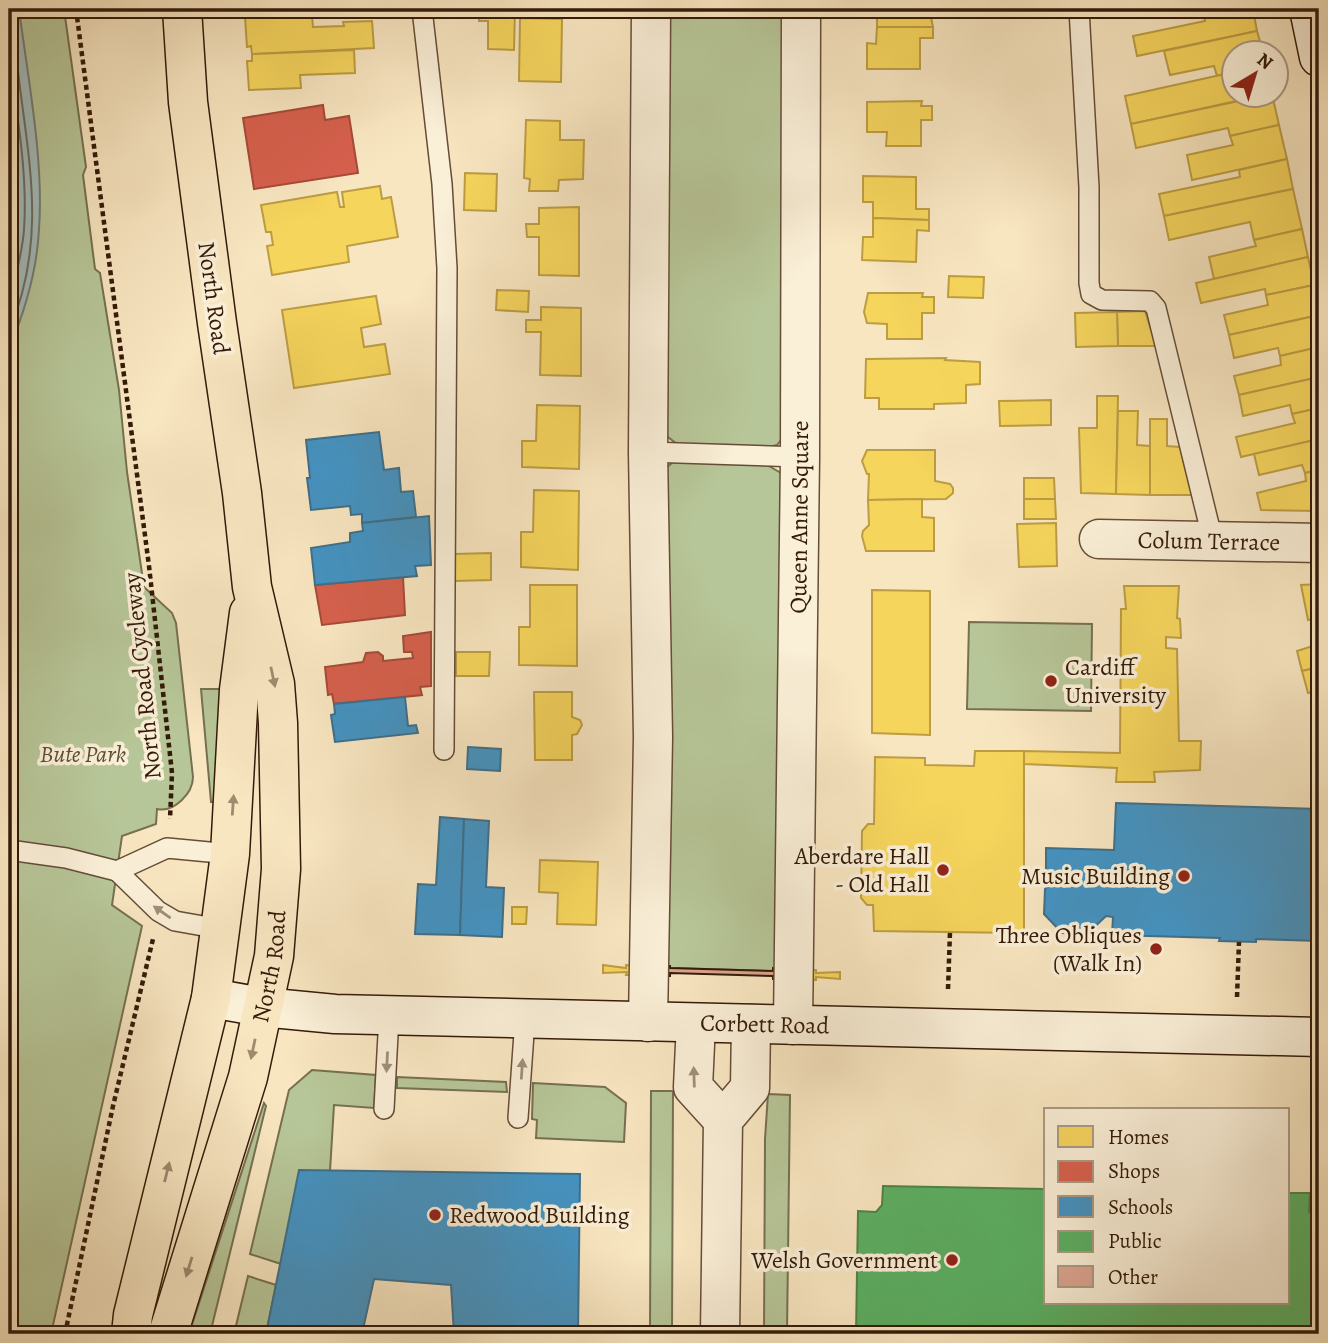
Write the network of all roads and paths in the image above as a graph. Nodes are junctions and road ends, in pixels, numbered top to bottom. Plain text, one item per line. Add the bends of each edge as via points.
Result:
1 (76, 9) edge
2 (181, 9) edge
3 (422, 9) edge
4 (651, 9) edge
5 (801, 9) edge
6 (1079, 9) edge
7 (1308, 9) edge
8 (1319, 57) edge
9 (648, 452) junction
10 (800, 457) junction
11 (1099, 539) dead end
12 (1213, 541) junction
13 (1319, 543) edge
14 (252, 587) junction
15 (444, 750) dead end
16 (167, 848) junction
17 (9, 850) edge
18 (230, 854) junction
19 (117, 871) junction
20 (158, 911) junction
21 (220, 929) junction
22 (950, 932) dead end
23 (1238, 942) dead end
24 (948, 989) dead end
25 (1237, 997) dead end
26 (211, 998) junction
27 (262, 1007) junction
28 (389, 1016) junction
29 (525, 1019) junction
30 (648, 1022) junction
31 (696, 1023) junction
32 (751, 1024) junction
33 (793, 1026) junction
34 (1319, 1037) edge
35 (384, 1109) dead end
36 (519, 1118) dead end
37 (723, 1120) junction
38 (65, 1334) edge
39 (131, 1334) edge
40 (167, 1334) edge
41 (720, 1334) edge

1 - 16 path, North Road Cycleway via 172,773
2 - 14 main road, North Road via 190,115
3 - 15 lane via 447,268
4 - 9 street
5 - 10 street, Queen Anne Square
6 - 12 lane via 1091,294 1102,300 1150,301 1156,308
7 - 8 street
9 - 10 lane
9 - 30 street via 653,737
10 - 33 street, Queen Anne Square
11 - 12 street, Colum Terrace
12 - 13 street, Colum Terrace
18 -> 14 main road, North Road via 239,690
14 -> 27 main road, North Road via 275,684 279,766 278,925
16 - 18 lane
16 - 19 lane
17 - 19 lane
18 - 21 main road, North Road
19 - 20 lane
21 -> 20 lane via 175,921
20 - 38 path
21 - 26 main road, North Road
22 - 24 path
23 - 25 path
26 - 27 street, Corbett Road
39 -> 26 main road, North Road via 132,1314
27 - 28 street, Corbett Road
27 -> 40 main road, North Road via 248,1077
28 - 29 street, Corbett Road
28 -> 35 lane
29 - 30 street, Corbett Road
36 -> 29 lane
30 - 31 street, Corbett Road
31 - 32 street, Corbett Road
37 -> 31 street via 693,1087
32 - 33 street, Corbett Road
32 - 37 street via 750,1088
33 - 34 street, Corbett Road
37 - 41 street

